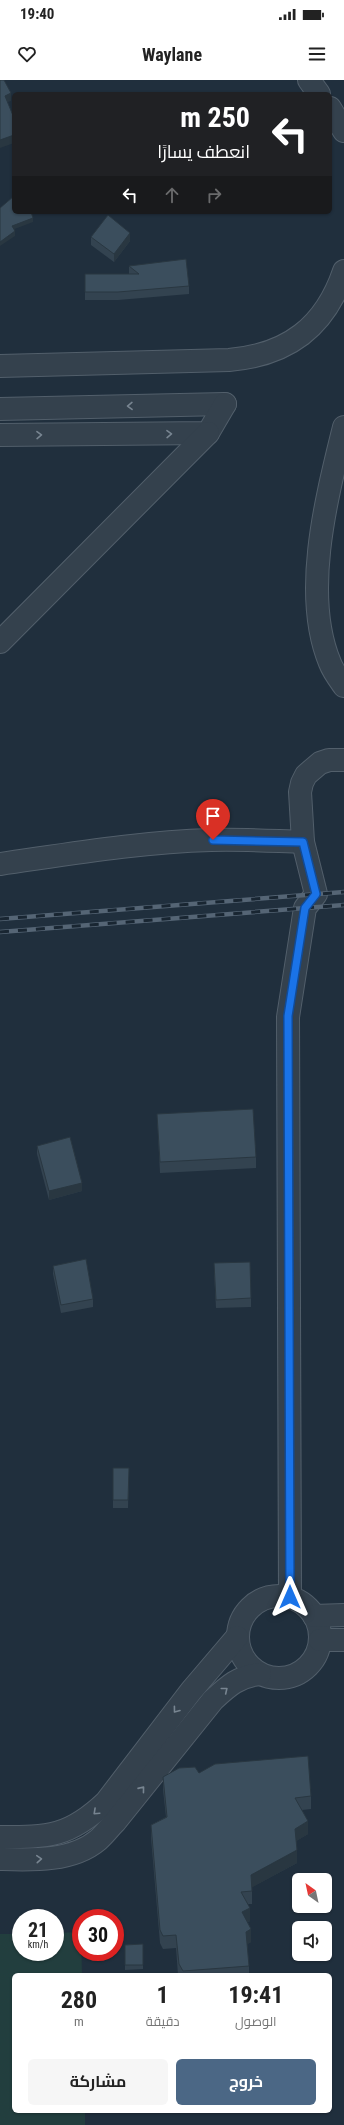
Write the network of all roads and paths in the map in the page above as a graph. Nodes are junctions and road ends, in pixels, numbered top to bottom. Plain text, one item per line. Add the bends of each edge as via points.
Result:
1 (309, 80) edge
2 (318, 92) edge
3 (332, 111) edge
4 (344, 131) edge
5 (344, 270) edge
6 (0, 366) edge
7 (0, 409) edge
8 (344, 427) edge
9 (208, 433) junction
10 (0, 436) edge
11 (0, 642) edge
12 (344, 686) edge
13 (344, 760) edge
14 (303, 842) junction
15 (0, 864) edge
16 (290, 1597) junction
17 (344, 1615) edge
18 (314, 1616) junction
19 (237, 1638) junction
20 (320, 1640) junction
21 (344, 1640) edge
22 (260, 1674) junction
23 (0, 1837) edge
24 (0, 1859) edge

1 - 2 street
3 - 4 street
5 - 6 street via 327,309 318,320 296,339 264,354 228,360
9 -> 7 street via 225,404
8 - 12 street via 325,514 317,570 316,601 320,633 330,664
10 -> 9 street
9 - 11 street
13 - 14 street via 320,763 302,782 300,792
14 - 15 street via 167,842
14 - 16 street via 316,894 305,908 288,1016
16 - 18 street via 300,1602
16 - 19 street via 265,1598 254,1604 239,1625
17 - 18 street
18 - 20 street
19 - 22 street via 244,1659
19 -> 23 street via 191,1691 106,1802 91,1816 58,1834
20 - 21 street
20 - 22 street via 309,1664 299,1673 273,1678
24 -> 22 street via 37,1860 60,1857 97,1841 213,1700 246,1675

